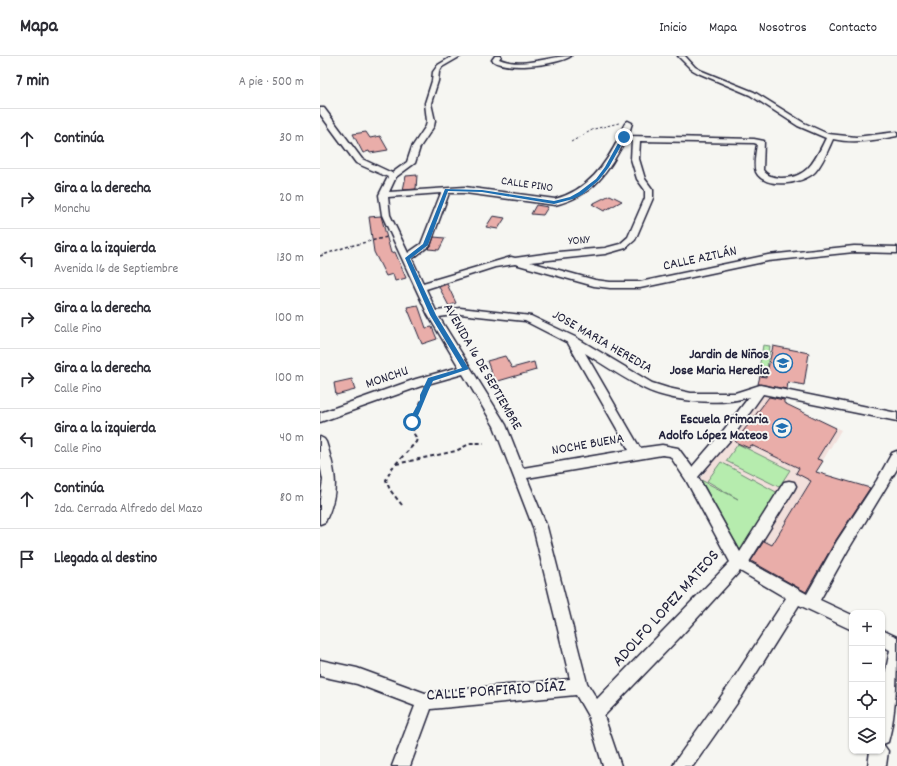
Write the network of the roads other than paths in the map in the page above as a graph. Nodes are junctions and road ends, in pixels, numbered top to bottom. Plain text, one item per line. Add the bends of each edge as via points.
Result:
1 (458, 56) edge
2 (498, 56) edge
3 (568, 56) edge
4 (681, 56) edge
5 (321, 110) dead end
6 (628, 123) road end
7 (897, 134) edge
8 (831, 136) junction
9 (624, 137) junction
10 (636, 139) junction
11 (394, 176) junction
12 (446, 190) junction
13 (382, 196) junction
14 (897, 250) edge
15 (407, 258) junction
16 (511, 260) junction
17 (420, 287) junction
18 (433, 315) junction
19 (572, 340) junction
20 (466, 369) junction
21 (760, 389) junction
22 (897, 417) edge
23 (320, 418) edge
24 (320, 442) edge
25 (662, 450) joint
26 (637, 452) junction
27 (897, 456) edge
28 (519, 474) junction
29 (691, 476) junction
30 (789, 486) dead end
31 (320, 518) edge
32 (738, 563) junction
33 (796, 596) junction
34 (811, 602) junction
35 (849, 621) edge
36 (885, 639) edge
37 (897, 645) edge
38 (897, 651) edge
39 (320, 668) edge
40 (580, 686) junction
41 (425, 701) junction
42 (595, 713) junction
43 (885, 719) edge
44 (879, 754) edge
45 (401, 766) edge
46 (612, 766) edge
47 (682, 766) edge
48 (877, 766) edge

1 - 11 street via 437,69 428,103 430,126 416,147 411,163
2 - 3 street via 495,60 501,64 516,65
4 - 8 street via 700,72 758,96 804,126
5 - 11 street via 359,161
6 - 9 street, CALLE PINO
7 - 8 street via 866,140
8 - 10 street via 813,170 796,181 765,178 759,170 761,143 754,140
9 - 10 street
9 - 12 street, CALLE PINO via 598,180 572,198 554,202 482,191
10 - 16 street, YONY via 635,159 638,171 650,194 637,228 628,243 605,252
11 - 13 street
12 - 13 street, CALLE PINO
12 - 15 street via 425,245
13 - 15 street, AVENIDA 16 DE SEPTIEMBRE via 394,235
14 - 16 street, CALLE AZTLÁN via 854,249 768,258 640,285 594,283
15 - 17 street, AVENIDA 16 DE SEPTIEMBRE
16 - 17 street, YONY
17 - 18 street, AVENIDA 16 DE SEPTIEMBRE
18 - 19 street, JOSE MARIA HEREDIA via 460,311 527,318
18 - 20 street, AVENIDA 16 DE SEPTIEMBRE
19 - 21 street, JOSE MARIA HEREDIA via 642,383 668,392 691,397 719,398 735,397
19 - 26 street
20 - 23 street, MONCHU
20 - 28 street, AVENIDA 16 DE SEPTIEMBRE via 500,425
21 - 22 street, JOSE MARIA HEREDIA
21 - 29 street via 746,411
24 - 31 street via 330,476 328,499
25 - 26 street, NOCHE BUENA
25 - 29 street, ADOLFO LOPEZ MATEOS via 674,450
26 - 28 street, NOCHE BUENA
27 - 34 street
28 - 40 street, AVENIDA 16 DE SEPTIEMBRE via 540,527
29 - 32 street, ADOLFO LOPEZ MATEOS
30 - 32 street
32 - 33 street
32 - 42 street, ADOLFO LOPEZ MATEOS
33 - 34 street
33 - 47 street via 736,690
34 - 35 street
36 - 37 street
38 - 43 street
39 - 41 street, CALLE PORFIRIO DÍAZ via 357,676
40 - 41 street, CALLE PORFIRIO DÍAZ
40 - 42 street, AVENIDA 16 DE SEPTIEMBRE
41 - 45 street
42 - 46 street, AVENIDA 16 DE SEPTIEMBRE
44 - 48 street

